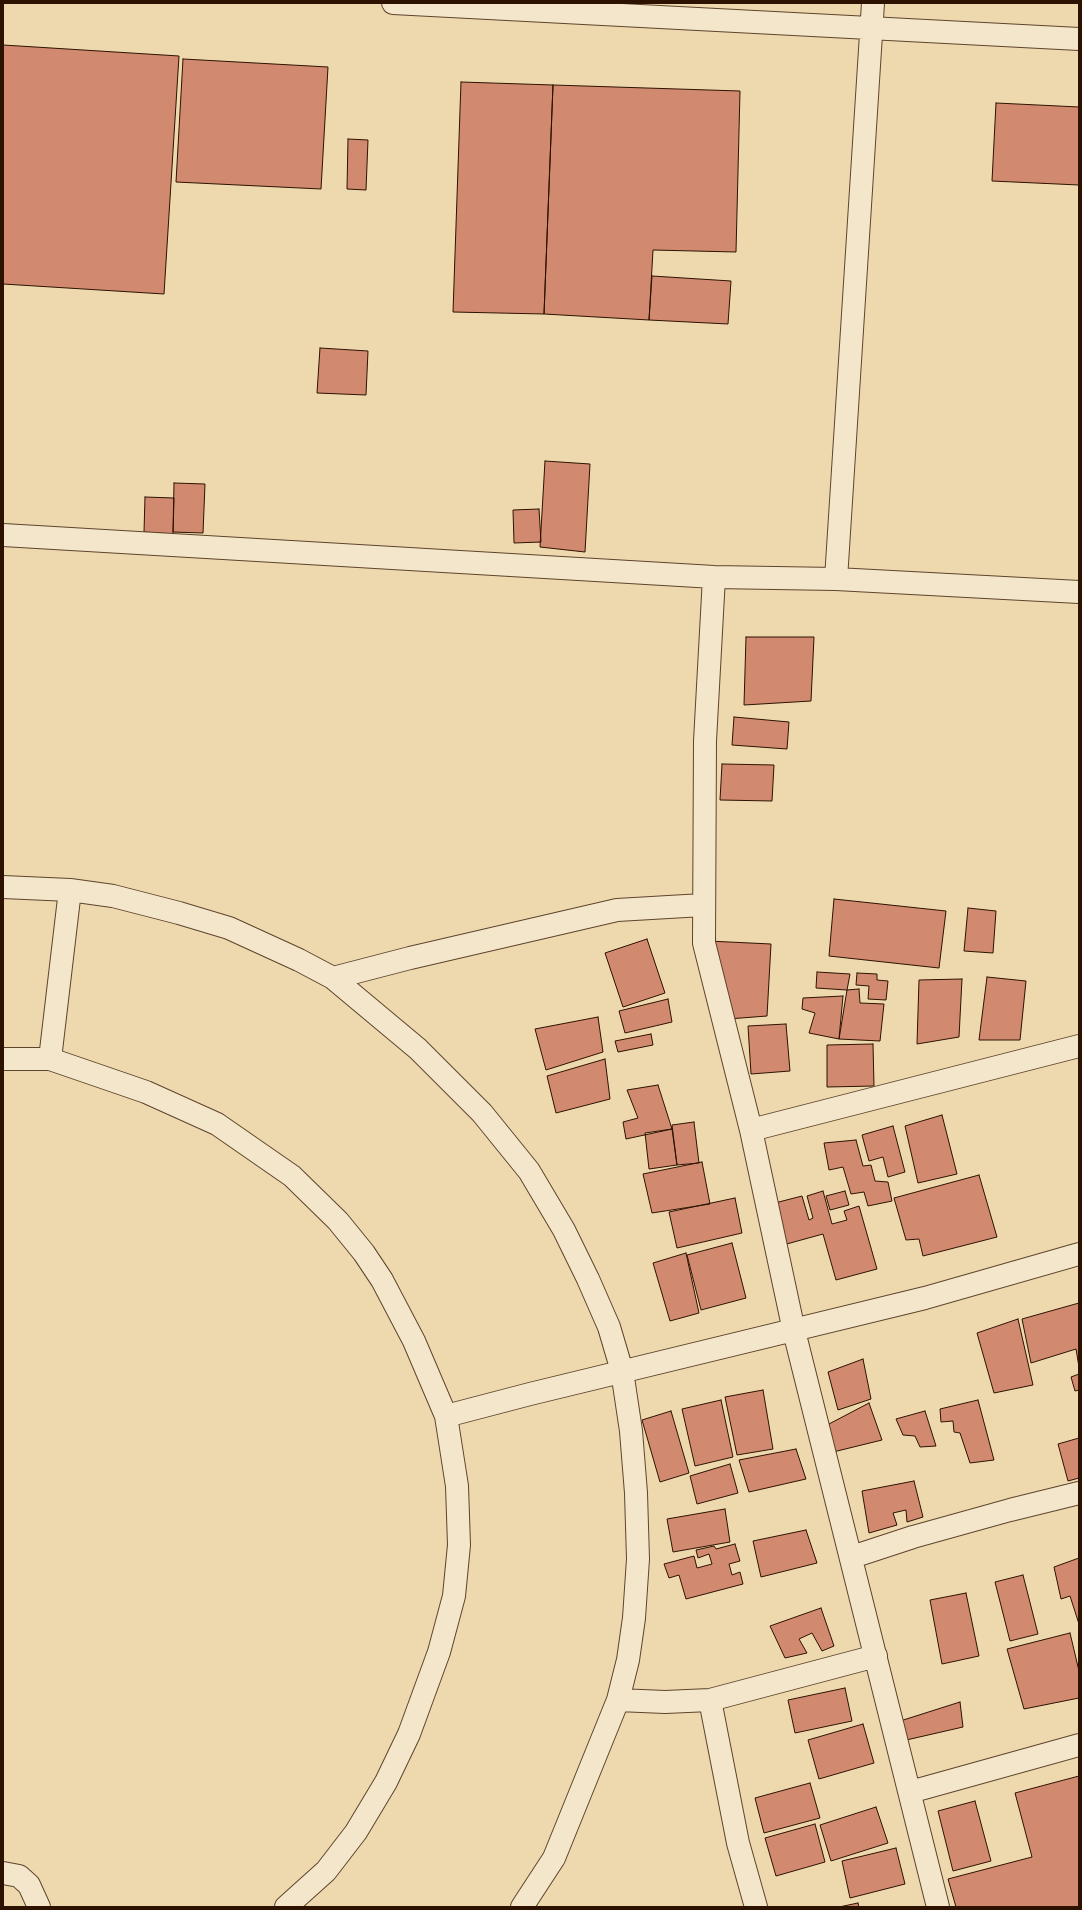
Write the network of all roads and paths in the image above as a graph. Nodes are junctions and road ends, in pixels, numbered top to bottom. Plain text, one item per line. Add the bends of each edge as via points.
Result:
1 (393, 3) edge
2 (872, 3) edge
3 (871, 29) junction
4 (1079, 39) edge
5 (3, 535) edge
6 (714, 577) junction
7 (836, 579) junction
8 (1079, 592) edge
9 (3, 887) edge
10 (70, 890) junction
11 (703, 905) junction
12 (333, 978) junction
13 (1079, 1046) edge
14 (3, 1059) edge
15 (50, 1059) junction
16 (752, 1130) junction
17 (1079, 1254) edge
18 (794, 1331) junction
19 (622, 1371) junction
20 (446, 1416) junction
21 (1079, 1493) edge
22 (852, 1557) junction
23 (876, 1656) junction
24 (618, 1700) junction
25 (710, 1700) junction
26 (1079, 1745) edge
27 (910, 1792) junction
28 (3, 1873) edge
29 (39, 1907) edge
30 (286, 1907) edge
31 (522, 1907) edge
32 (756, 1907) edge
33 (938, 1907) edge

1 - 3 street
2 - 3 street
3 - 4 street
3 - 7 street
5 - 6 street
6 - 7 street
6 - 11 street via 705,741
7 - 8 street
9 - 10 street
10 - 12 street via 113,896 229,928
10 - 15 street
11 - 12 street via 617,910
11 - 16 street via 704,943
12 - 19 street via 418,1049 482,1113 529,1171 564,1230 588,1279 609,1328
13 - 16 street
14 - 15 street
15 - 20 street via 146,1092 217,1124 292,1176 338,1221 382,1280 414,1341
16 - 18 street
17 - 18 street via 925,1298
18 - 19 street
18 - 22 street
19 - 20 street
19 - 24 street via 631,1431 638,1559 632,1632
20 - 30 street via 457,1486 459,1545 454,1596 439,1652 409,1734 386,1782 356,1832 326,1871
21 - 22 street via 920,1535
22 - 23 street
23 - 25 street
23 - 27 street
24 - 25 street
24 - 31 street via 554,1858
25 - 32 street via 738,1843
26 - 27 street
27 - 33 street
28 - 29 street via 19,1876 29,1885

